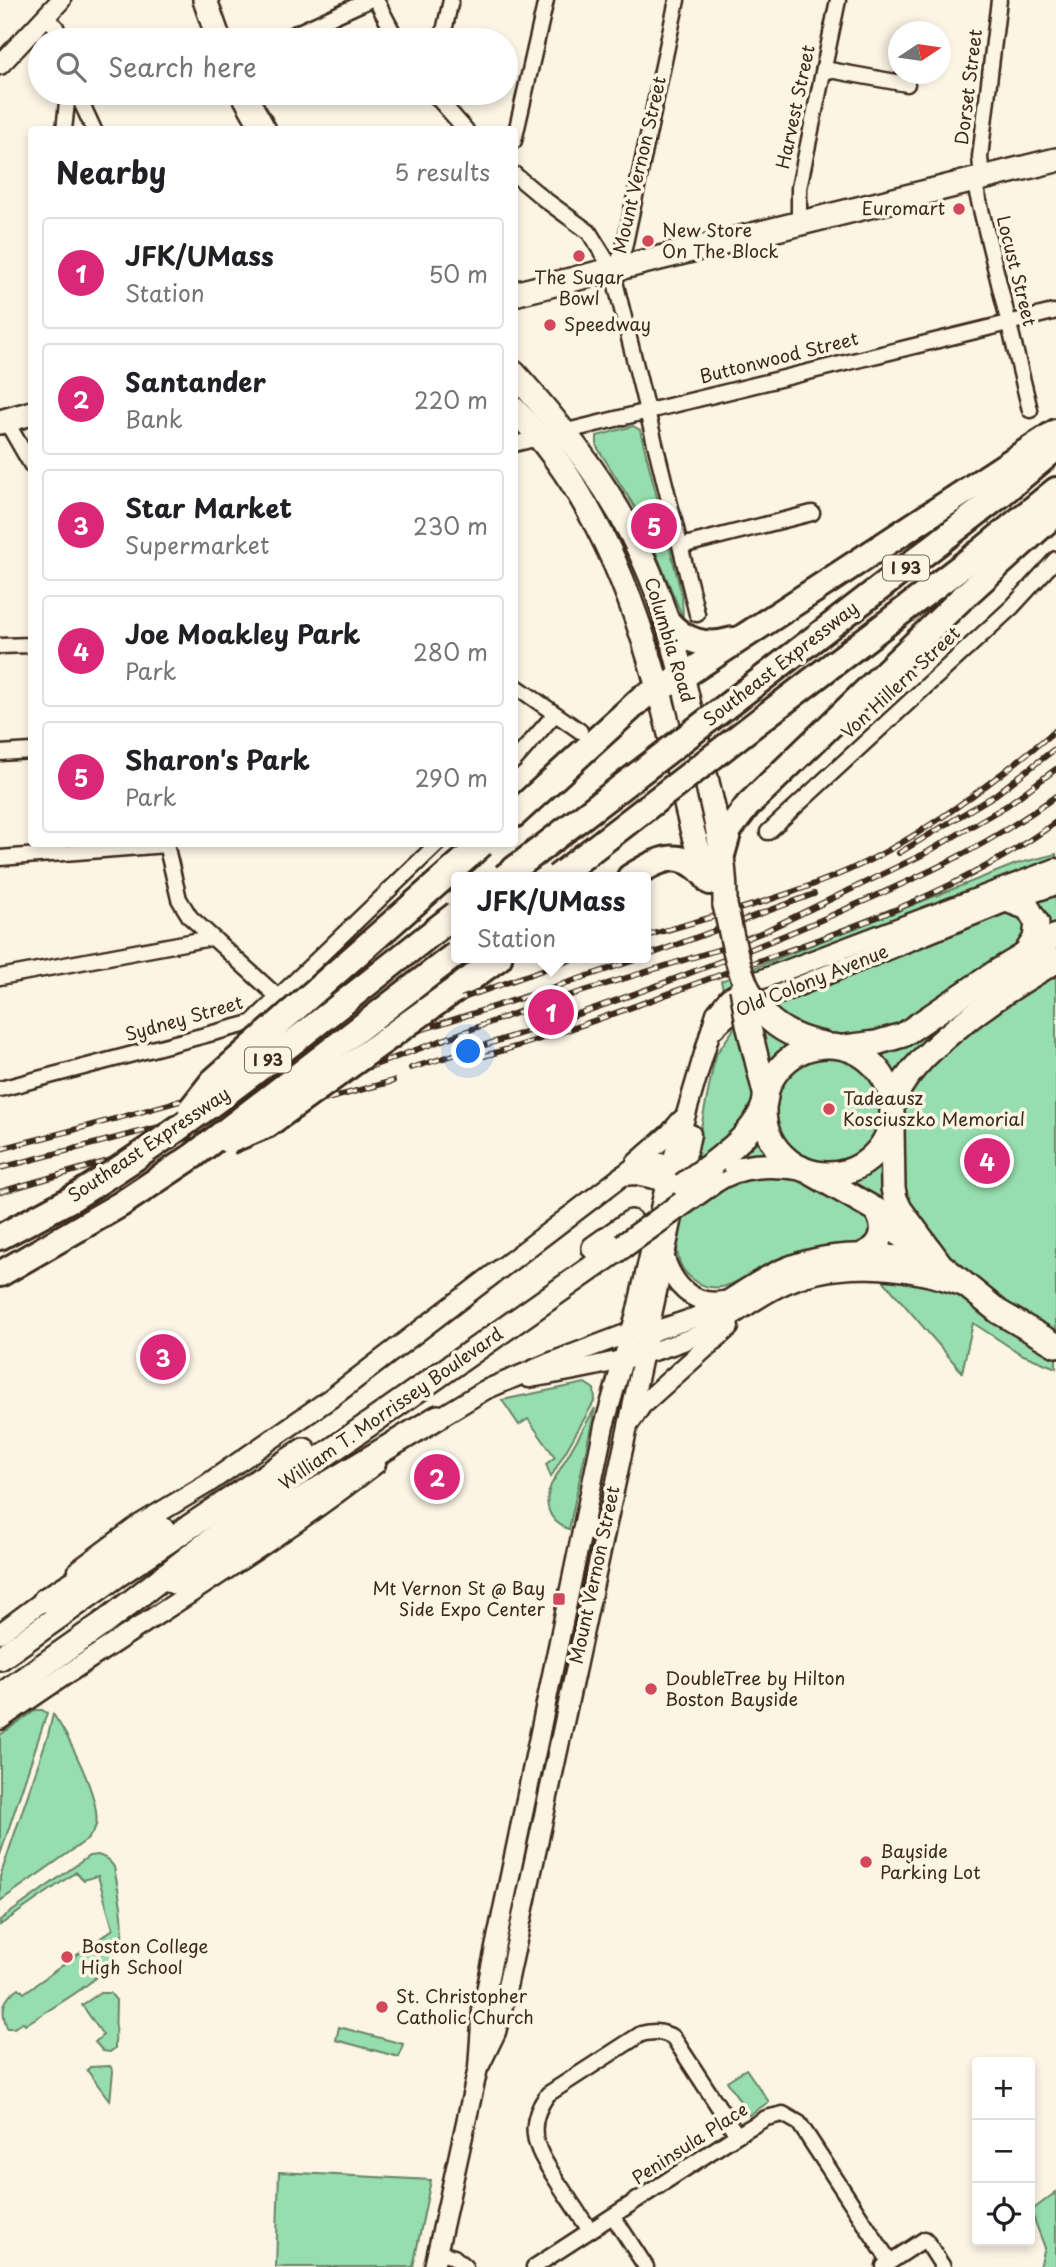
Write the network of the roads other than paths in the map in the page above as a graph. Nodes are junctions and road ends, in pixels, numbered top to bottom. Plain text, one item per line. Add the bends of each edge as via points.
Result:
1 (61, 0) edge
2 (205, 0) edge
3 (369, 0) edge
4 (376, 0) edge
5 (452, 0) edge
6 (546, 0) edge
7 (677, 0) edge
8 (838, 0) edge
9 (999, 0) edge
10 (46, 17) junction
11 (35, 28) edge
12 (56, 28) edge
13 (215, 28) edge
14 (307, 28) edge
15 (391, 28) edge
16 (445, 28) edge
17 (28, 36) edge
18 (0, 65) edge
19 (824, 69) junction
20 (888, 81) edge
21 (67, 105) edge
22 (83, 105) edge
23 (250, 105) edge
24 (444, 105) edge
25 (64, 126) edge
26 (92, 126) edge
27 (262, 126) edge
28 (462, 126) edge
29 (517, 126) edge
30 (1056, 160) edge
31 (518, 177) edge
32 (978, 180) junction
33 (799, 223) junction
34 (612, 270) junction
35 (518, 293) edge
36 (1052, 312) dead end
37 (1008, 322) junction
38 (518, 378) edge
39 (648, 410) junction
40 (1030, 411) dead end
41 (28, 414) edge
42 (518, 414) edge
43 (3, 421) edge
44 (565, 431) junction
45 (1056, 432) edge
46 (539, 438) junction
47 (518, 443) edge
48 (1056, 448) edge
49 (28, 460) edge
50 (1056, 490) edge
51 (812, 513) dead end
52 (1056, 513) edge
53 (681, 546) junction
54 (1056, 559) edge
55 (697, 614) dead end
56 (667, 621) junction
57 (746, 634) junction
58 (28, 645) edge
59 (0, 646) edge
60 (682, 677) junction
61 (518, 688) edge
62 (659, 688) junction
63 (555, 714) junction
64 (580, 731) dead end
65 (28, 751) edge
66 (0, 752) edge
67 (518, 756) edge
68 (518, 811) edge
69 (768, 832) dead end
70 (130, 847) edge
71 (167, 847) edge
72 (434, 847) edge
73 (479, 847) edge
74 (722, 855) junction
75 (0, 858) edge
76 (1056, 868) edge
77 (511, 872) edge
78 (563, 872) edge
79 (639, 872) edge
80 (710, 881) junction
81 (1056, 885) edge
82 (1009, 901) junction
83 (725, 905) junction
84 (451, 919) edge
85 (1056, 936) edge
86 (211, 938) junction
87 (1025, 954) junction
88 (451, 959) edge
89 (1056, 961) edge
90 (492, 963) edge
91 (0, 977) edge
92 (279, 998) junction
93 (756, 1019) junction
94 (708, 1035) junction
95 (836, 1046) junction
96 (698, 1078) junction
97 (0, 1089) edge
98 (765, 1100) junction
99 (892, 1111) junction
100 (685, 1114) junction
101 (170, 1135) junction
102 (193, 1156) junction
103 (803, 1169) junction
104 (715, 1170) junction
105 (674, 1175) junction
106 (621, 1176) junction
107 (876, 1210) junction
108 (0, 1237) edge
109 (864, 1254) junction
110 (664, 1255) junction
111 (941, 1265) junction
112 (0, 1274) edge
113 (970, 1290) junction
114 (764, 1296) junction
115 (730, 1299) junction
116 (640, 1333) junction
117 (1056, 1345) edge
118 (643, 1354) junction
119 (622, 1360) junction
120 (573, 1371) junction
121 (503, 1382) junction
122 (608, 1410) junction
123 (438, 1418) junction
124 (624, 1437) junction
125 (248, 1489) junction
126 (45, 1600) junction
127 (105, 1622) junction
128 (0, 1633) edge
129 (0, 1658) edge
130 (0, 1696) edge
131 (0, 1720) edge
132 (478, 2068) junction
133 (737, 2135) junction
134 (613, 2216) junction
135 (590, 2230) junction
136 (436, 2260) edge
137 (886, 2264) edge
138 (465, 2267) edge
139 (534, 2267) edge
140 (646, 2267) edge
141 (943, 2267) edge

1 - 10 street
2 - 13 main road
3 - 14 street
4 - 15 street
5 - 16 street
6 - 29 street
7 - 34 street, Mount Vernon Street via 624,248
8 - 19 street, Harvest Street
9 - 32 street, Dorset Street
10 - 11 street
10 - 12 street
17 - 18 street
19 - 20 street
19 - 33 street, Harvest Street via 799,188
21 - 25 street
22 - 26 street
23 - 27 main road
24 - 28 street
30 - 32 main road
31 - 34 street via 589,232
32 - 33 main road
32 - 37 street, Locust Street
33 - 34 main road
34 - 35 main road
34 - 39 street, Mount Vernon Street
36 - 37 street, Buttonwood Street
37 - 39 street, Buttonwood Street
37 - 40 street, Locust Street
38 - 44 main road, Columbia Road
39 - 44 street, Buttonwood Street
39 - 53 street, Mount Vernon Street
41 - 43 main road
42 - 46 main road, Columbia Road
43 - 49 street
44 - 46 street, Buttonwood Street
44 - 56 main road, Columbia Road via 630,531
45 - 57 highway
46 - 47 street, Buttonwood Street
46 - 62 main road, Columbia Road via 573,485 613,557 637,614
48 - 77 highway, Southeast Expressway / I 93, bridge via 982,510
50 - 78 highway, Southeast Expressway / I 93, bridge
51 - 53 street
52 - 74 highway via 748,804 729,830
53 - 55 street, Mount Vernon Street
54 - 69 street, Von Hillern Street via 1012,607
56 - 57 highway via 681,635 702,644
56 - 60 main road, Columbia Road
57 - 60 highway
58 - 59 street
60 - 62 highway
60 - 74 main road, Columbia Road
61 - 63 street
62 - 68 highway via 642,698
62 - 80 main road, Columbia Road
63 - 64 street
63 - 67 street
65 - 66 street
70 - 75 street
71 - 86 street via 184,909
72 - 92 street, Sydney Street
73 - 101 highway, bridge via 213,1081
74 - 83 main road, Columbia Road
76 - 94 street, Old Colony Avenue via 752,983 719,1007
79 - 80 highway via 658,861 677,858 698,867
80 - 83 main road, Columbia Road
81 - 82 street, Old Colony Avenue
82 - 87 main road via 1028,908 1037,923 1035,939
82 - 94 street, Old Colony Avenue via 741,1009
83 - 93 main road, Columbia Road, bridge
84 - 101 highway, Southeast Expressway / I 93, bridge
85 - 87 main road
86 - 91 street
86 - 92 street
87 - 95 main road via 903,1035 877,1044
88 - 102 highway, Southeast Expressway / I 93, bridge
89 - 99 main road via 997,999 926,1055 903,1082
90 - 102 highway, bridge via 267,1125
92 - 97 street, Sydney Street via 251,1023
93 - 95 main road via 792,1035
93 - 98 main road, Columbia Road
94 - 96 street, Mount Vernon Street
95 - 98 main road via 806,1050 789,1059 772,1078
95 - 99 main road via 859,1053 877,1068 886,1083
96 - 100 street, Mount Vernon Street
96 - 105 street, Mount Vernon Street via 696,1112
98 - 103 main road via 765,1122 772,1141
98 - 104 main road, William T. Morrissey Boulevard via 752,1127
99 - 103 main road via 881,1146 859,1166 835,1174
99 - 111 main road via 895,1198
100 - 105 street, Mount Vernon Street
100 - 106 street via 669,1135
101 - 108 highway, Southeast Expressway / I 93, bridge via 73,1198
102 - 112 highway, Southeast Expressway / I 93
103 - 104 main road, William T. Morrissey Boulevard
103 - 107 main road
104 - 125 main road, William T. Morrissey Boulevard, bridge via 631,1222
104 - 127 main road, William T. Morrissey Boulevard, bridge via 623,1246 285,1483
105 - 106 street
105 - 110 street, Mount Vernon Street
105 - 116 street, Mount Vernon Street
106 - 126 street via 331,1398 104,1549
107 - 109 main road via 882,1237
107 - 111 main road via 915,1250
109 - 111 street, William T. Morrissey Boulevard
109 - 115 street, William T. Morrissey Boulevard via 821,1257 793,1265
110 - 115 street via 675,1282 688,1294 709,1302
110 - 116 street, Mount Vernon Street via 652,1315
111 - 113 main road
113 - 114 street via 923,1276 853,1269 799,1278
113 - 117 main road
114 - 118 street, William T. Morrissey Boulevard via 711,1329
114 - 124 street via 642,1405
115 - 116 street, William T. Morrissey Boulevard via 702,1314
116 - 118 street, Mount Vernon Street
116 - 119 street, Mount Vernon Street
116 - 121 street, William T. Morrissey Boulevard
118 - 119 street, William T. Morrissey Boulevard
118 - 124 street, Mount Vernon Street
119 - 120 street, William T. Morrissey Boulevard
119 - 122 street, Mount Vernon Street
120 - 121 street, William T. Morrissey Boulevard
120 - 122 street via 598,1381
121 - 123 street, William T. Morrissey Boulevard
122 - 132 street, Mount Vernon Street via 482,2010
123 - 127 main road
123 - 131 street, William T. Morrissey Boulevard via 314,1512
124 - 132 street, Mount Vernon Street via 502,2010
125 - 126 main road via 153,1534
125 - 129 main road, William T. Morrissey Boulevard
126 - 128 street
127 - 130 main road, William T. Morrissey Boulevard
132 - 136 street, Mount Vernon Street
133 - 134 street, Peninsula Place
133 - 135 street via 673,2038 663,2032 641,2034 548,2094 534,2120 539,2154
133 - 137 street, Peninsula Place via 775,2114 799,2123
134 - 135 street, Peninsula Place
134 - 140 street
135 - 139 street, Peninsula Place
136 - 138 street via 454,2257
137 - 141 street via 925,2239

